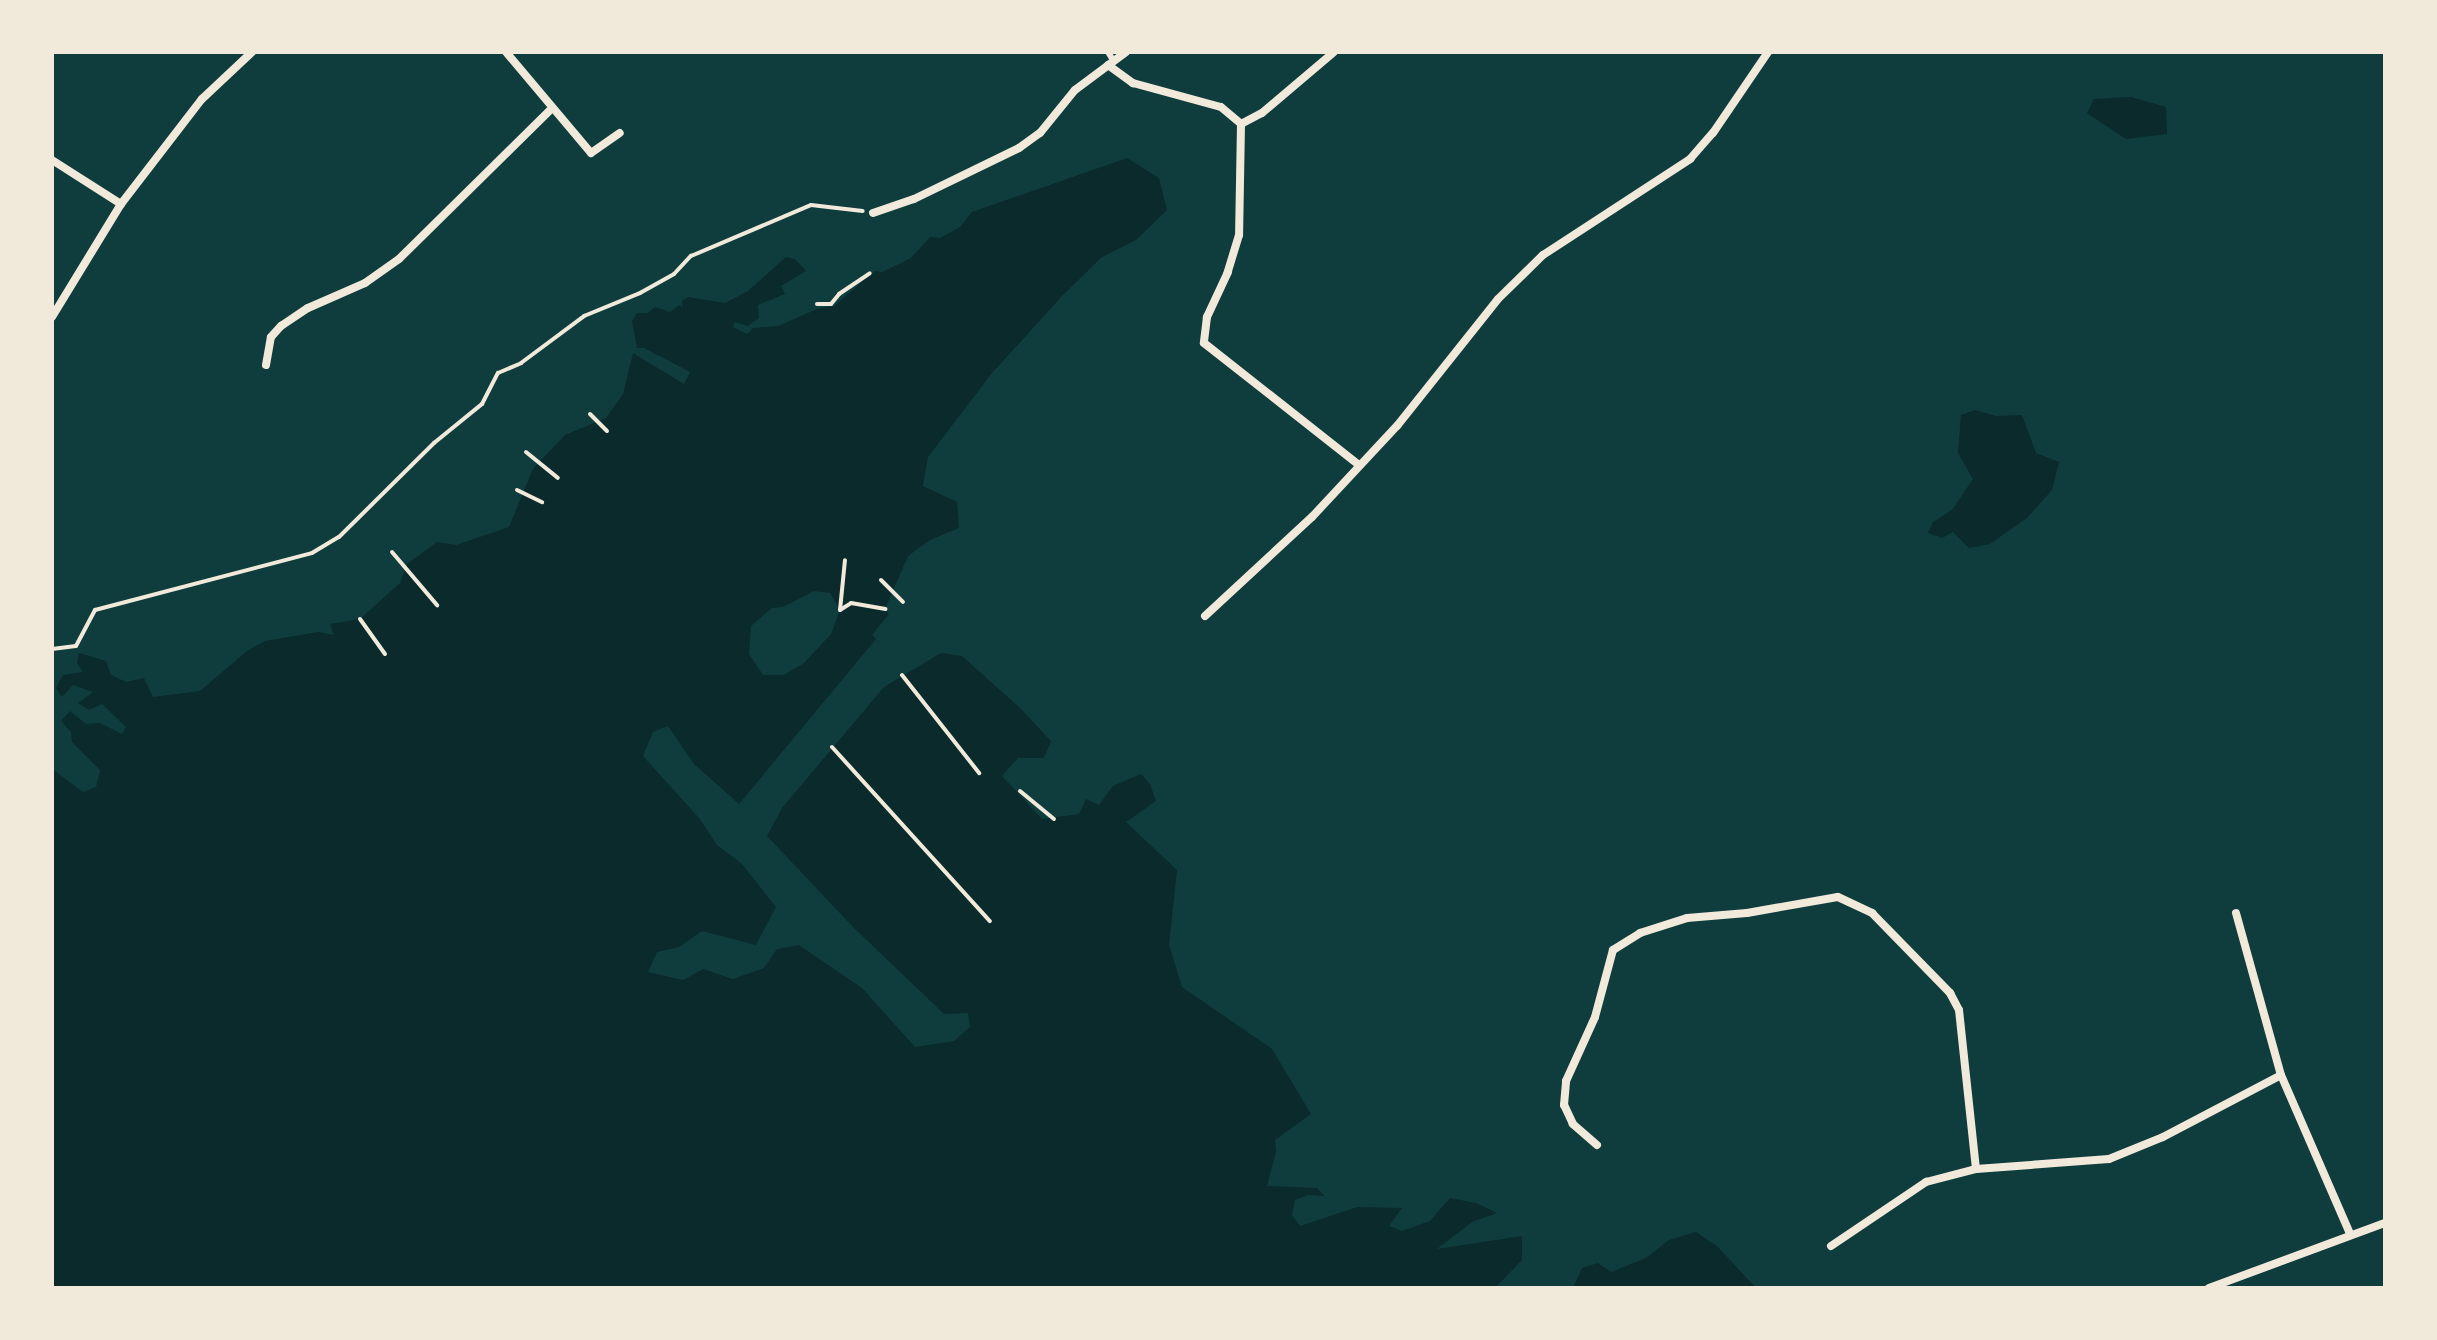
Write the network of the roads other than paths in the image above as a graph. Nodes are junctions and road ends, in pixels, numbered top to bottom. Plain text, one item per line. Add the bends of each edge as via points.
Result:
1 (252, 52) edge
2 (506, 52) edge
3 (1126, 52) edge
4 (1334, 52) edge
5 (1768, 52) edge
6 (1110, 59) edge
7 (552, 108) junction
8 (1241, 124) junction
9 (620, 133) dead end
10 (52, 160) edge
11 (121, 204) junction
12 (873, 213) road end
13 (52, 317) edge
14 (266, 365) dead end
15 (1359, 465) junction
16 (1205, 616) dead end
17 (2236, 913) dead end
18 (2281, 1075) junction
19 (1597, 1145) dead end
20 (1976, 1169) junction
21 (2385, 1223) edge
22 (2350, 1234) junction
23 (1831, 1246) dead end
24 (2209, 1288) edge

1 - 11 street via 202,99
2 - 7 street
3 - 6 street
4 - 8 street via 1262,113
5 - 15 street via 1690,159 1543,255 1498,299
6 - 8 street via 1133,83 1221,107
6 - 12 street via 1019,148
7 - 9 street via 591,153
7 - 14 street via 399,259 365,283 281,326 271,337
8 - 15 street via 1239,235 1207,317 1204,343
10 - 11 street
11 - 13 street
15 - 16 street via 1312,517
17 - 18 street
18 - 20 street via 2109,1159
18 - 22 street
19 - 20 street via 1573,1124 1564,1105 1566,1081 1595,1017 1613,950 1640,933 1687,918 1838,897 1872,913 1950,993 1959,1010
20 - 23 street via 1926,1182
21 - 22 street
22 - 24 street

